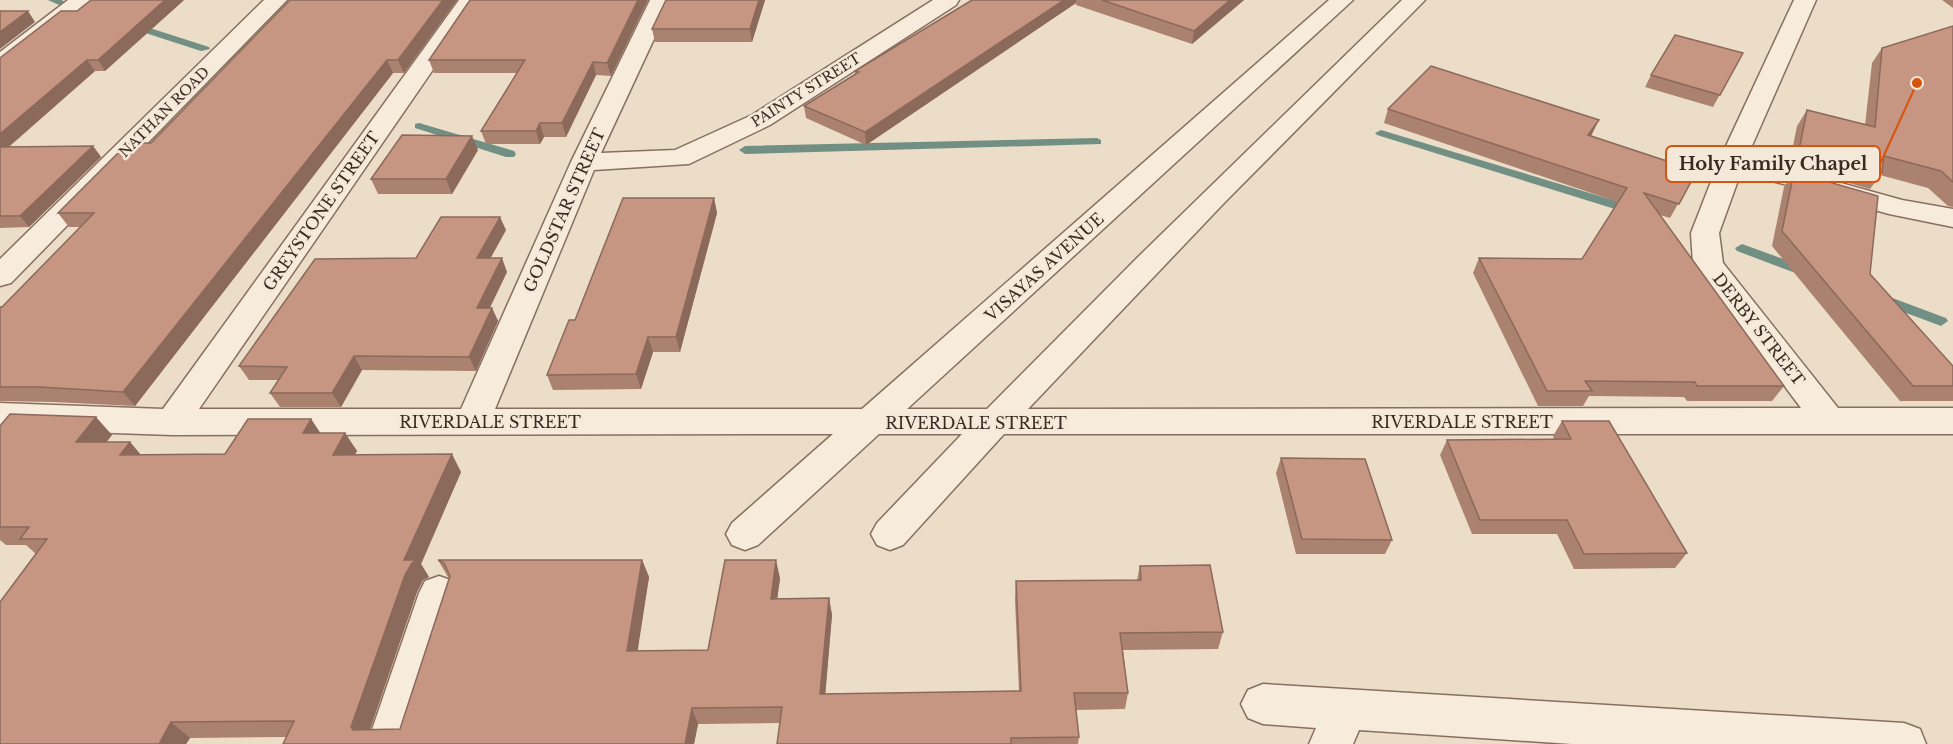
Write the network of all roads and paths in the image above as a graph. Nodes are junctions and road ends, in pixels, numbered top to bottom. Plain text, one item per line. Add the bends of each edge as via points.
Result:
1 (81, 0) edge
2 (276, 0) edge
3 (470, 0) edge
4 (661, 0) edge
5 (948, 0) edge
6 (1342, 0) edge
7 (1414, 0) edge
8 (1805, 0) edge
9 (0, 63) edge
10 (1732, 161) junction
11 (584, 162) junction
12 (1953, 218) edge
13 (0, 276) edge
14 (0, 416) edge
15 (1830, 421) junction
16 (1953, 421) edge
17 (172, 422) junction
18 (472, 422) junction
19 (871, 422) junction
20 (991, 423) junction
21 (745, 534) dead end
22 (890, 534) dead end
23 (439, 593) dead end
24 (1263, 704) dead end
25 (1338, 727) edge
26 (1641, 736) edge
27 (389, 744) edge
28 (1904, 744) edge

1 - 9 street
2 - 13 street, NATHAN ROAD
3 - 17 street, GREYSTONE STREET
4 - 11 street, GOLDSTAR STREET
5 - 11 street, PAINTY STREET via 761,120 680,158
6 - 19 street, VISAYAS AVENUE
7 - 20 street
8 - 10 street, DERBY STREET
10 - 12 street via 1899,208
10 - 15 street, DERBY STREET via 1705,233 1708,264
11 - 18 street, GOLDSTAR STREET
14 - 17 street, RIVERDALE STREET
15 - 16 street, RIVERDALE STREET
15 - 20 street, RIVERDALE STREET
17 - 18 street, RIVERDALE STREET
18 - 19 street, RIVERDALE STREET
19 - 20 street, RIVERDALE STREET
19 - 21 street, VISAYAS AVENUE
20 - 22 street
23 - 27 street
24 - 25 street
25 - 26 street
26 - 28 street

